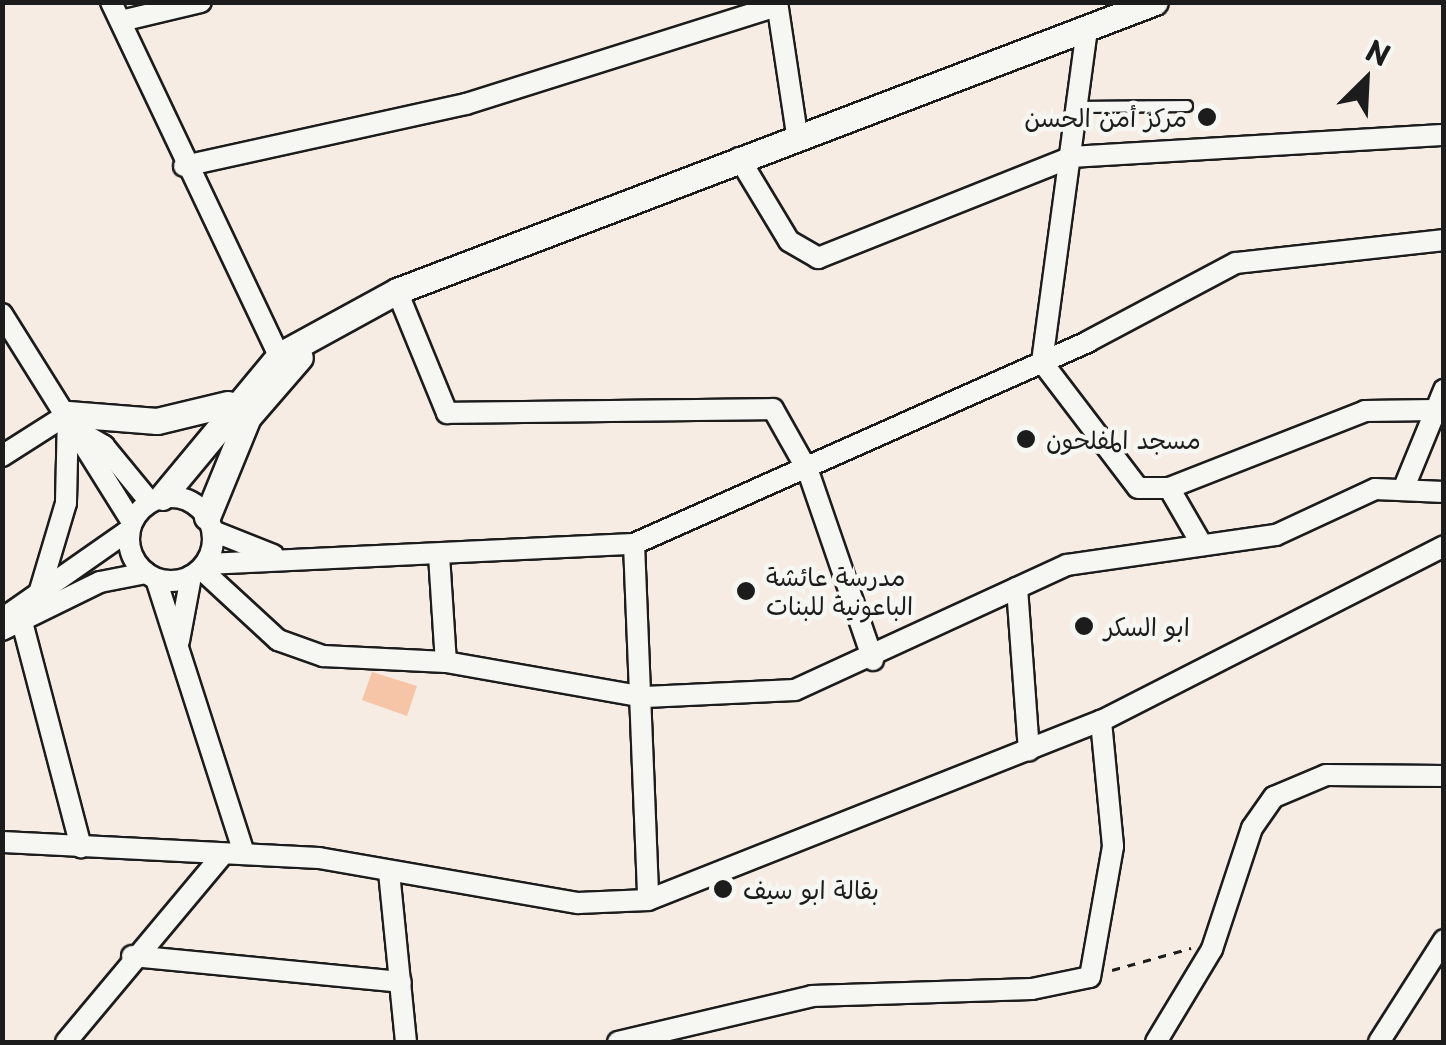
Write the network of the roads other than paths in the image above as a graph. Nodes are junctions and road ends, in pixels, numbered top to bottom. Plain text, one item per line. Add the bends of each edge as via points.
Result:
1 (110, 2) edge
2 (202, 2) edge
3 (1155, 2) edge
4 (777, 4) edge
5 (121, 22) junction
6 (1086, 29) junction
7 (1081, 106) junction
8 (1187, 106) dead end
9 (797, 135) junction
10 (1444, 135) edge
11 (1072, 157) junction
12 (739, 158) junction
13 (184, 166) junction
14 (1444, 240) edge
15 (397, 291) junction
16 (2, 314) edge
17 (1042, 362) junction
18 (283, 363) junction
19 (1439, 400) edge
20 (232, 402) junction
21 (74, 423) junction
22 (2, 456) edge
23 (808, 471) junction
24 (1405, 485) junction
25 (1170, 488) junction
26 (1444, 492) edge
27 (156, 500) junction
28 (210, 524) junction
29 (131, 526) junction
30 (634, 544) junction
31 (1202, 545) junction
32 (1444, 546) edge
33 (438, 555) junction
34 (280, 557) junction
35 (199, 570) junction
36 (151, 576) junction
37 (1017, 588) junction
38 (40, 590) junction
39 (9, 624) edge
40 (179, 641) junction
41 (874, 660) junction
42 (446, 662) junction
43 (645, 697) junction
44 (1101, 721) junction
45 (1029, 752) junction
46 (1444, 776) edge
47 (2, 842) edge
48 (82, 847) junction
49 (233, 854) junction
50 (389, 872) junction
51 (648, 900) junction
52 (1444, 940) edge
53 (132, 956) junction
54 (402, 982) junction
55 (66, 1042) edge
56 (406, 1042) edge
57 (618, 1042) edge
58 (1156, 1042) edge
59 (1378, 1042) edge

1 - 5 street
2 - 5 street
3 - 6 street
4 - 9 street
4 - 13 street via 466,104
5 - 13 street
6 - 7 street
6 - 9 street
7 - 8 lane
7 - 11 street
9 - 12 street
10 - 11 street
11 - 12 street via 818,258 789,241
11 - 17 street
12 - 15 street
13 - 18 street
14 - 17 street via 1236,263
15 - 18 street
15 - 23 street via 441,411 768,406
16 - 21 street
17 - 23 street
17 - 25 street via 1138,488
18 - 20 street
18 - 28 street via 248,417
19 - 24 street
19 - 25 street via 1365,411
20 - 21 street via 157,421
20 - 27 street
21 - 22 street
21 - 27 street
21 - 29 street
21 - 38 street via 66,504
23 - 30 street
23 - 41 street
24 - 26 street
24 - 31 street via 1276,536
25 - 31 street
27 - 28 street via 188,500
27 - 29 street
28 - 34 street
28 - 35 street
29 - 36 street
29 - 38 street
30 - 33 street
30 - 43 street
31 - 37 street via 1090,559
32 - 44 street
33 - 34 street
33 - 42 street
34 - 35 street
35 - 36 street
35 - 40 street
35 - 42 street via 288,647
36 - 39 street via 100,582
36 - 40 street
37 - 41 street
37 - 45 street
38 - 39 street
39 - 48 street
40 - 49 street
41 - 43 street via 795,690
42 - 43 street
43 - 51 street
44 - 45 street
44 - 57 street via 1113,846 1090,978 1032,989 812,996
45 - 51 street
46 - 58 street via 1326,775 1274,797 1252,828 1212,950
47 - 48 street
48 - 49 street
49 - 50 street
49 - 53 street
50 - 51 street via 578,903
50 - 54 street
52 - 59 street
53 - 54 street
53 - 55 street
54 - 56 street

